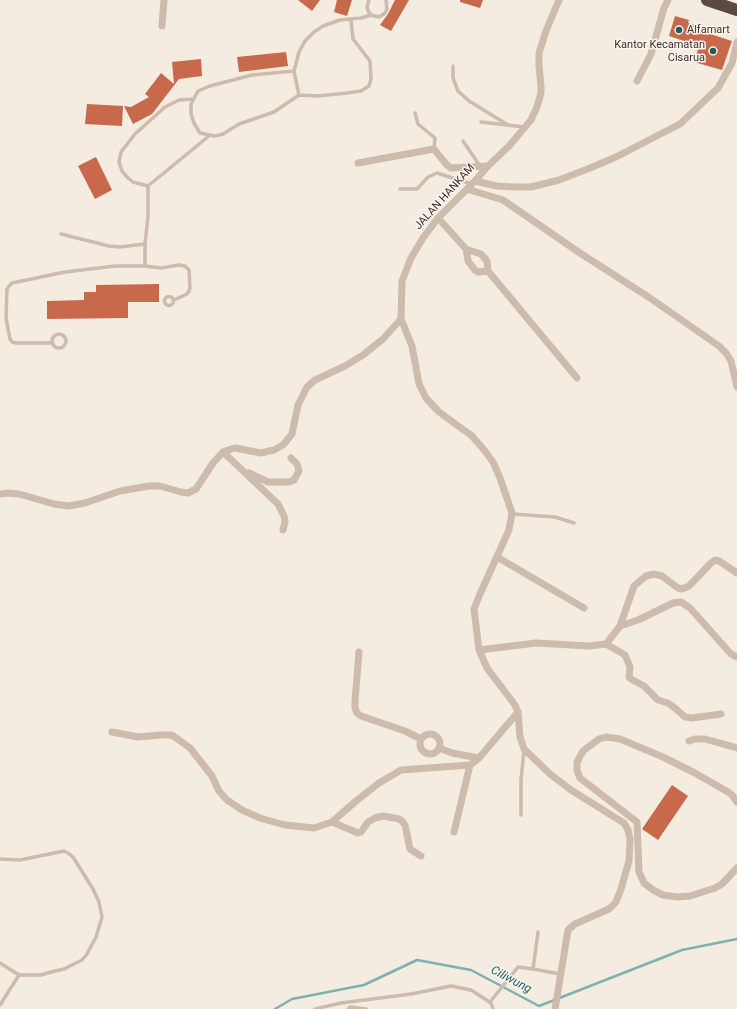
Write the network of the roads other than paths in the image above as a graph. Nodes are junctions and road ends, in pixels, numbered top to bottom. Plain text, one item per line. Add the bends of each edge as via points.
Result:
1 (164, 0) edge
2 (369, 0) edge
3 (386, 0) edge
4 (559, 0) edge
5 (668, 0) edge
6 (707, 0) edge
7 (737, 10) edge
8 (371, 15) junction
9 (352, 19) junction
10 (162, 26) dead end
11 (737, 42) edge
12 (453, 66) dead end
13 (294, 71) junction
14 (637, 81) dead end
15 (299, 95) junction
16 (193, 99) junction
17 (415, 113) dead end
18 (481, 122) dead end
19 (508, 125) junction
20 (526, 127) junction
21 (209, 136) junction
22 (463, 141) dead end
23 (434, 148) junction
24 (358, 163) dead end
25 (480, 166) junction
26 (488, 166) junction
27 (471, 185) junction
28 (148, 186) junction
29 (400, 188) dead end
30 (438, 218) junction
31 (61, 234) dead end
32 (145, 244) junction
33 (466, 249) junction
34 (145, 266) junction
35 (488, 272) junction
36 (174, 300) dead end
37 (401, 319) junction
38 (53, 343) dead end
39 (577, 378) dead end
40 (737, 387) edge
41 (223, 452) junction
42 (291, 458) dead end
43 (242, 470) junction
44 (0, 494) edge
45 (512, 514) junction
46 (574, 522) dead end
47 (283, 530) dead end
48 (497, 557) junction
49 (737, 572) edge
50 (584, 608) dead end
51 (620, 626) junction
52 (606, 644) junction
53 (479, 650) junction
54 (360, 652) dead end
55 (737, 657) edge
56 (518, 712) junction
57 (721, 714) dead end
58 (112, 732) dead end
59 (421, 739) junction
60 (689, 741) dead end
61 (439, 748) junction
62 (737, 748) edge
63 (524, 749) junction
64 (479, 758) junction
65 (470, 765) junction
66 (580, 778) junction
67 (571, 790) junction
68 (737, 802) edge
69 (521, 815) dead end
70 (332, 822) junction
71 (454, 832) dead end
72 (420, 856) dead end
73 (0, 859) edge
74 (737, 868) edge
75 (538, 932) dead end
76 (0, 963) edge
77 (533, 969) junction
78 (560, 974) junction
79 (19, 975) junction
80 (369, 1000) junction
81 (490, 1002) junction
82 (0, 1005) edge
83 (315, 1009) edge
84 (348, 1009) edge
85 (366, 1009) edge
86 (493, 1009) edge
87 (555, 1009) edge

1 - 10 street
2 - 8 lane via 367,7
3 - 8 lane via 387,9 382,15
4 - 20 street, JALAN HANKAM via 540,53 539,102
5 - 14 street via 651,54
6 - 7 highway
8 - 9 lane
9 - 13 lane via 330,23 314,32 301,47
9 - 15 lane via 354,39 370,60 369,86 361,91 347,93
11 - 27 street via 732,63 718,88 680,124 616,157 559,180 531,187
12 - 19 lane via 453,78 458,91 469,101
13 - 15 lane
13 - 16 lane via 233,78 198,91
15 - 21 lane via 274,112 239,124 220,135
16 - 21 lane via 190,109 192,120 200,133
16 - 28 lane via 179,100 165,107 135,134 121,152 119,162 122,171 133,182
17 - 23 lane via 418,124 435,138
18 - 19 lane
19 - 20 lane
20 - 26 street, JALAN HANKAM
21 - 28 lane
22 - 25 lane
23 - 24 street
23 - 25 street via 451,168
25 - 26 street
26 - 27 street, JALAN HANKAM
27 - 29 lane via 437,173 428,177 417,188
27 - 30 street, JALAN HANKAM
27 - 40 street via 503,200 718,346 731,361
28 - 32 lane
30 - 33 street
30 - 37 street, JALAN HANKAM via 418,245 404,276
31 - 32 lane via 109,246
32 - 34 lane
33 - 35 street via 481,254 487,261
33 - 35 street via 468,261 475,270
34 - 36 lane via 161,268 182,265 189,270 189,291
34 - 38 lane via 115,266 65,272 11,284 7,289 6,318 11,340 16,343
35 - 39 street
37 - 41 street via 363,355 315,380 307,387 298,405 292,434 283,445 261,453 235,448
37 - 45 street via 412,346 419,384 426,398 439,412 472,436 485,451 500,478
41 - 43 street
41 - 44 street via 196,489 188,493 149,486 120,491 69,506 19,494
42 - 43 street via 299,471 294,480 286,483 268,482
43 - 47 street via 278,504 284,516
45 - 46 lane via 555,517
45 - 48 street via 509,530
48 - 50 street
48 - 53 street via 474,609
49 - 51 street via 715,560 689,586 682,589 658,574 649,575 633,588
51 - 52 street
51 - 55 street via 672,603 681,602 690,608 731,654
52 - 53 street via 589,646 536,643
52 - 57 street via 626,655 631,679 685,717
53 - 56 street via 487,668
54 - 59 street via 355,701 357,713
56 - 63 street via 519,734
56 - 64 street
58 - 70 street via 138,737 172,736 190,748 227,800 260,818 285,825 306,827 320,827
59 - 61 street via 430,733 440,741
59 - 61 street via 420,746 424,752 434,753
60 - 62 street via 705,739
61 - 64 street
63 - 67 street
63 - 69 lane
64 - 65 street
65 - 70 street via 401,770 379,783
65 - 71 street
66 - 67 street
66 - 68 street via 576,766 583,750 599,739 612,737 644,748 688,770 728,792
66 - 74 street via 637,822 640,876 644,883 656,892 677,897 701,893 722,884
67 - 78 street via 624,823 628,830 630,849 627,870 616,902 608,909 574,924 568,930
70 - 72 street via 358,833 375,818 383,816 399,819 405,825 410,849
73 - 79 lane via 20,860 64,851 68,853 93,889 102,911 96,937 88,954 82,960 64,969 41,975
75 - 77 lane
76 - 79 lane
77 - 78 lane
77 - 81 lane via 518,967
78 - 87 street
79 - 82 lane
80 - 81 lane via 450,986 471,990
80 - 83 lane
80 - 85 lane
81 - 86 lane
84 - 85 lane

